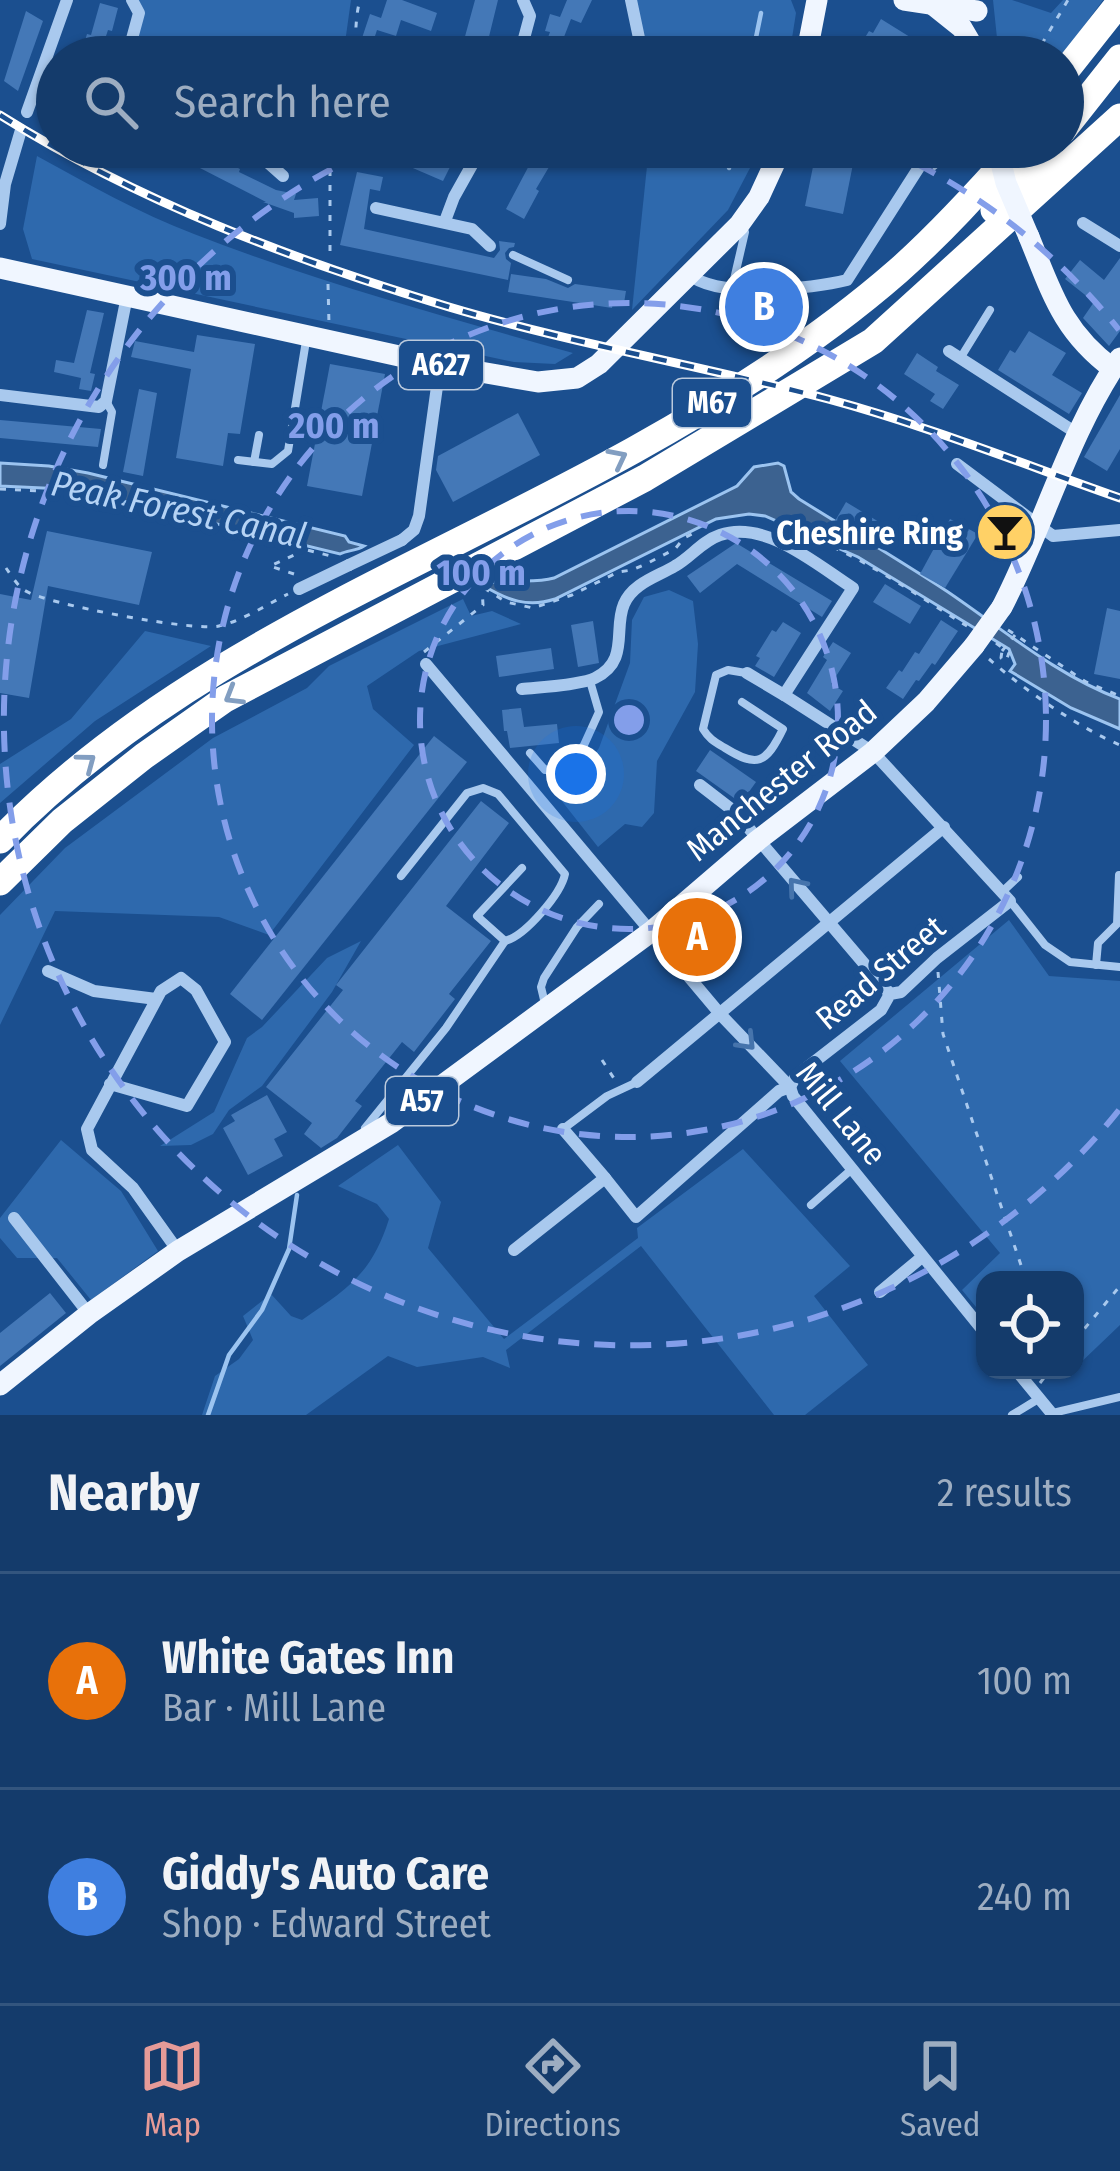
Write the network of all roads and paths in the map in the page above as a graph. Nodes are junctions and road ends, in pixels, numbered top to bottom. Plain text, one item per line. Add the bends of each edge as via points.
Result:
1 (67, 0) edge
2 (132, 0) edge
3 (360, 0) edge
4 (523, 0) edge
5 (631, 0) edge
6 (817, 0) edge
7 (904, 0) edge
8 (1068, 0) edge
9 (937, 2) edge
10 (1120, 2) edge
11 (978, 6) edge
12 (1120, 23) edge
13 (54, 36) edge
14 (133, 36) edge
15 (358, 36) edge
16 (525, 36) edge
17 (639, 36) edge
18 (810, 36) edge
19 (967, 36) edge
20 (979, 36) edge
21 (1047, 36) edge
22 (1084, 47) edge
23 (1120, 58) edge
24 (1084, 68) edge
25 (36, 87) edge
26 (1084, 103) edge
27 (27, 112) dead end
28 (1120, 117) edge
29 (21, 130) dead end
30 (1084, 150) edge
31 (274, 168) edge
32 (330, 168) edge
33 (470, 168) edge
34 (772, 168) edge
35 (919, 168) edge
36 (984, 168) edge
37 (999, 168) edge
38 (1004, 168) edge
39 (1031, 168) edge
40 (1064, 168) edge
41 (283, 176) dead end
42 (376, 208) dead end
43 (445, 221) junction
44 (1082, 223) dead end
45 (0, 224) edge
46 (739, 225) junction
47 (1120, 246) edge
48 (493, 248) dead end
49 (330, 250) dead end
50 (513, 255) dead end
51 (0, 268) edge
52 (897, 272) junction
53 (689, 274) junction
54 (568, 280) dead end
55 (328, 284) dead end
56 (732, 289) junction
57 (127, 296) junction
58 (990, 310) dead end
59 (318, 336) junction
60 (955, 355) joint
61 (440, 365) junction
62 (1118, 365) edge
63 (0, 395) edge
64 (106, 401) junction
65 (775, 403) junction
66 (1078, 434) junction
67 (259, 435) dead end
68 (238, 460) dead end
69 (254, 462) junction
70 (957, 464) dead end
71 (103, 465) dead end
72 (0, 490) edge
73 (1040, 524) junction
74 (1120, 530) edge
75 (305, 550) junction
76 (345, 562) junction
77 (868, 567) dead end
78 (6, 568) dead end
79 (314, 581) junction
80 (482, 586) dead end
81 (298, 589) joint
82 (1003, 617) junction
83 (1015, 635) junction
84 (977, 640) junction
85 (999, 644) dead end
86 (426, 664) joint
87 (747, 673) joint
88 (590, 679) junction
89 (522, 689) dead end
90 (784, 695) junction
91 (1120, 696) edge
92 (742, 702) dead end
93 (1120, 745) edge
94 (873, 752) junction
95 (530, 753) dead end
96 (700, 785) dead end
97 (944, 827) junction
98 (0, 840) edge
99 (758, 841) junction
100 (522, 868) dead end
101 (1119, 875) edge
102 (401, 876) dead end
103 (1018, 877) dead end
104 (0, 881) edge
105 (1006, 896) junction
106 (599, 904) dead end
107 (828, 923) junction
108 (652, 931) junction
109 (505, 941) junction
110 (937, 958) junction
111 (1096, 965) junction
112 (1120, 967) edge
113 (48, 971) dead end
114 (890, 994) junction
115 (156, 999) junction
116 (546, 1009) junction
117 (721, 1015) junction
118 (602, 1060) dead end
119 (637, 1082) joint
120 (110, 1084) junction
121 (790, 1088) junction
122 (614, 1093) junction
123 (563, 1129) joint
124 (344, 1153) junction
125 (852, 1169) junction
126 (605, 1178) junction
127 (811, 1204) dead end
128 (14, 1217) dead end
129 (178, 1250) junction
130 (514, 1250) dead end
131 (922, 1257) junction
132 (1022, 1271) edge
133 (1120, 1286) edge
134 (880, 1292) dead end
135 (89, 1314) junction
136 (976, 1322) edge
137 (1084, 1329) edge
138 (1023, 1379) edge
139 (0, 1385) edge
140 (1120, 1397) edge
141 (1040, 1399) junction
142 (1053, 1414) edge
143 (1012, 1415) edge

1 - 13 street
2 - 14 street via 139,14
3 - 15 path
4 - 16 street via 530,16
5 - 17 street
6 - 18 main road
7 - 9 main road
8 - 21 path
9 - 11 main road
9 - 19 main road
10 - 22 highway
11 - 20 main road
12 - 24 highway
23 - 26 highway
25 - 27 street
28 - 30 highway, M67
29 - 45 street
31 - 41 street
32 - 49 path
33 - 43 street
34 - 46 main road, A627
35 - 56 street via 847,280
36 - 52 highway, M67
37 - 52 highway, M67
38 - 62 main road, A57, bridge via 1060,312 1088,350
39 - 65 highway, M67 via 887,315
40 - 65 highway, M67 via 873,341
42 - 43 street
43 - 48 street via 472,229
44 - 47 street
46 - 53 main road, A627
46 - 56 lane via 745,232
50 - 54 lane
51 - 57 main road, A627
98 -> 52 highway, M67 via 80,766 213,673 634,450 820,332
53 - 56 street
53 - 61 main road, A627 via 577,378 538,382
55 - 59 path
57 - 59 main road, A627
57 - 64 street
58 - 60 lane
59 - 61 main road, A627
59 - 69 lane via 288,452 272,464
60 - 66 street
61 - 76 street, bridge via 414,530
62 - 66 main road, Manchester Road / A57
63 - 64 street via 99,407
64 - 71 lane via 112,412
65 -> 104 highway, M67 via 225,699 62,821
66 - 73 main road, Manchester Road / A57
67 - 69 lane
68 - 69 lane
70 - 73 street
72 - 75 path via 63,492
73 - 74 street via 1053,536
73 - 82 main road, Manchester Road / A57
75 - 76 path
75 - 79 path via 270,566
76 - 79 street
77 - 84 path
78 - 81 path via 41,597 199,629
79 - 81 street
80 - 86 path via 483,605 421,653
82 - 83 path
82 - 84 main road, Manchester Road / A57, bridge
83 - 85 path, bridge via 1003,651 1000,658 1006,661 1010,654
83 - 91 path
84 - 93 path via 1005,674
84 - 94 main road, Manchester Road / A57
86 - 108 street, Mill Lane
87 - 90 street
87 - 92 lane via 716,675 703,729 754,762 783,729
88 - 89 street
88 - 90 street via 613,663 623,605 637,586 720,535 753,531 853,588
88 - 95 lane via 598,712 584,745 566,767 544,770
90 - 94 street
94 - 97 street
94 - 99 main road, Manchester Road / A57
96 - 99 street
97 - 105 street
97 - 107 street
107 -> 99 street
99 - 108 main road, Manchester Road / A57
100 - 109 lane via 478,916
101 - 111 lane via 1117,925 1097,943
102 - 109 lane via 467,793 498,794 565,874 534,920
103 - 105 lane
105 - 110 street, Read Street
105 - 111 lane via 1045,945 1070,962
106 - 116 lane via 544,978
107 - 114 street
107 - 117 street
108 - 116 main road, Manchester Road / A57
108 - 117 street, Mill Lane
109 - 124 lane
110 - 114 street, Read Street
110 - 132 path via 943,1034
111 - 112 lane
113 - 115 street via 94,992
114 - 121 street, Read Street
115 - 120 street
115 - 120 street via 181,978 225,1042 187,1106
116 - 124 main road, Manchester Road / A57
117 - 119 street
117 -> 121 street, Mill Lane
118 - 122 path
119 - 122 lane
120 - 129 street via 88,1129 92,1150 133,1188
121 - 125 street, Mill Lane
121 - 126 street, Read Street via 636,1217
122 - 123 lane
123 - 126 street
124 - 129 main road, Manchester Road / A57
125 - 127 lane
125 - 131 street, Mill Lane
126 - 130 street
128 - 135 street
129 - 135 main road, Manchester Road / A57
131 - 134 street
131 - 136 street, Mill Lane
133 - 137 path
135 - 139 main road, Manchester Road / A57
138 - 141 street
140 - 142 lane
141 - 142 street
141 - 143 lane

